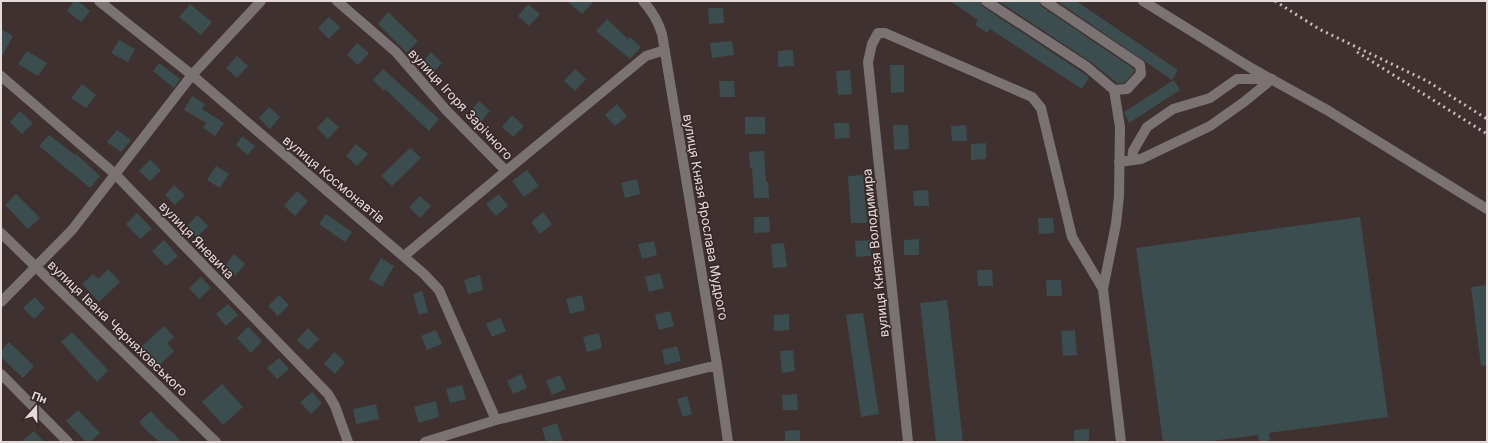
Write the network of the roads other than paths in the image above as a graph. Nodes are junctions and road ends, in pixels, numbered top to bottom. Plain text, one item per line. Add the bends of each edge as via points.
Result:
1 (99, 1) edge
2 (261, 1) edge
3 (337, 1) edge
4 (643, 1) edge
5 (986, 1) edge
6 (1045, 1) edge
7 (1143, 1) edge
8 (664, 50) junction
9 (192, 75) junction
10 (1, 76) edge
11 (1272, 79) junction
12 (1114, 90) junction
13 (1132, 160) junction
14 (1119, 162) junction
15 (506, 171) junction
16 (115, 174) junction
17 (1487, 209) edge
18 (1, 233) edge
19 (404, 256) junction
20 (36, 265) junction
21 (1103, 289) junction
22 (1, 302) edge
23 (718, 365) junction
24 (1, 374) edge
25 (496, 420) junction
26 (68, 442) edge
27 (216, 442) edge
28 (348, 442) edge
29 (425, 442) edge
30 (728, 442) edge
31 (908, 442) edge
32 (1121, 442) edge

1 - 9 street, вулиця Космонавтів
2 - 9 street
3 - 15 street, вулиця Ігоря Зарічного via 396,52 446,110
4 - 8 street, вулиця Князя Ярослава Мудрого via 658,22
5 - 12 street via 1087,67
6 - 12 street via 1140,65 1141,74 1127,89
7 - 11 street
8 - 15 street, вулиця Ігоря Зарічного via 646,56
8 - 23 street, вулиця Князя Ярослава Мудрого
9 - 16 street
9 - 19 street, вулиця Космонавтів
10 - 16 street, вулиця Яневича
11 - 13 street via 1210,126 1141,159
11 - 13 street via 1237,79 1210,98 1173,109 1147,127 1133,152
11 - 17 street
12 - 14 street via 1120,127
13 - 14 street
14 - 21 street via 1116,224
15 - 19 street
16 - 20 street via 72,230
16 - 28 street, вулиця Яневича via 328,394
18 - 20 street, вулиця Івана Черняховського
19 - 25 street, вулиця Космонавтів via 439,290
20 - 22 street
20 - 27 street, вулиця Івана Черняховського
21 - 31 street, вулиця Князя Володимира via 1072,237 1054,171 1041,108 1032,97 885,33 878,33 872,44 868,62
21 - 32 street
23 - 25 street
23 - 30 street, вулиця Князя Ярослава Мудрого
24 - 26 street
25 - 29 street

